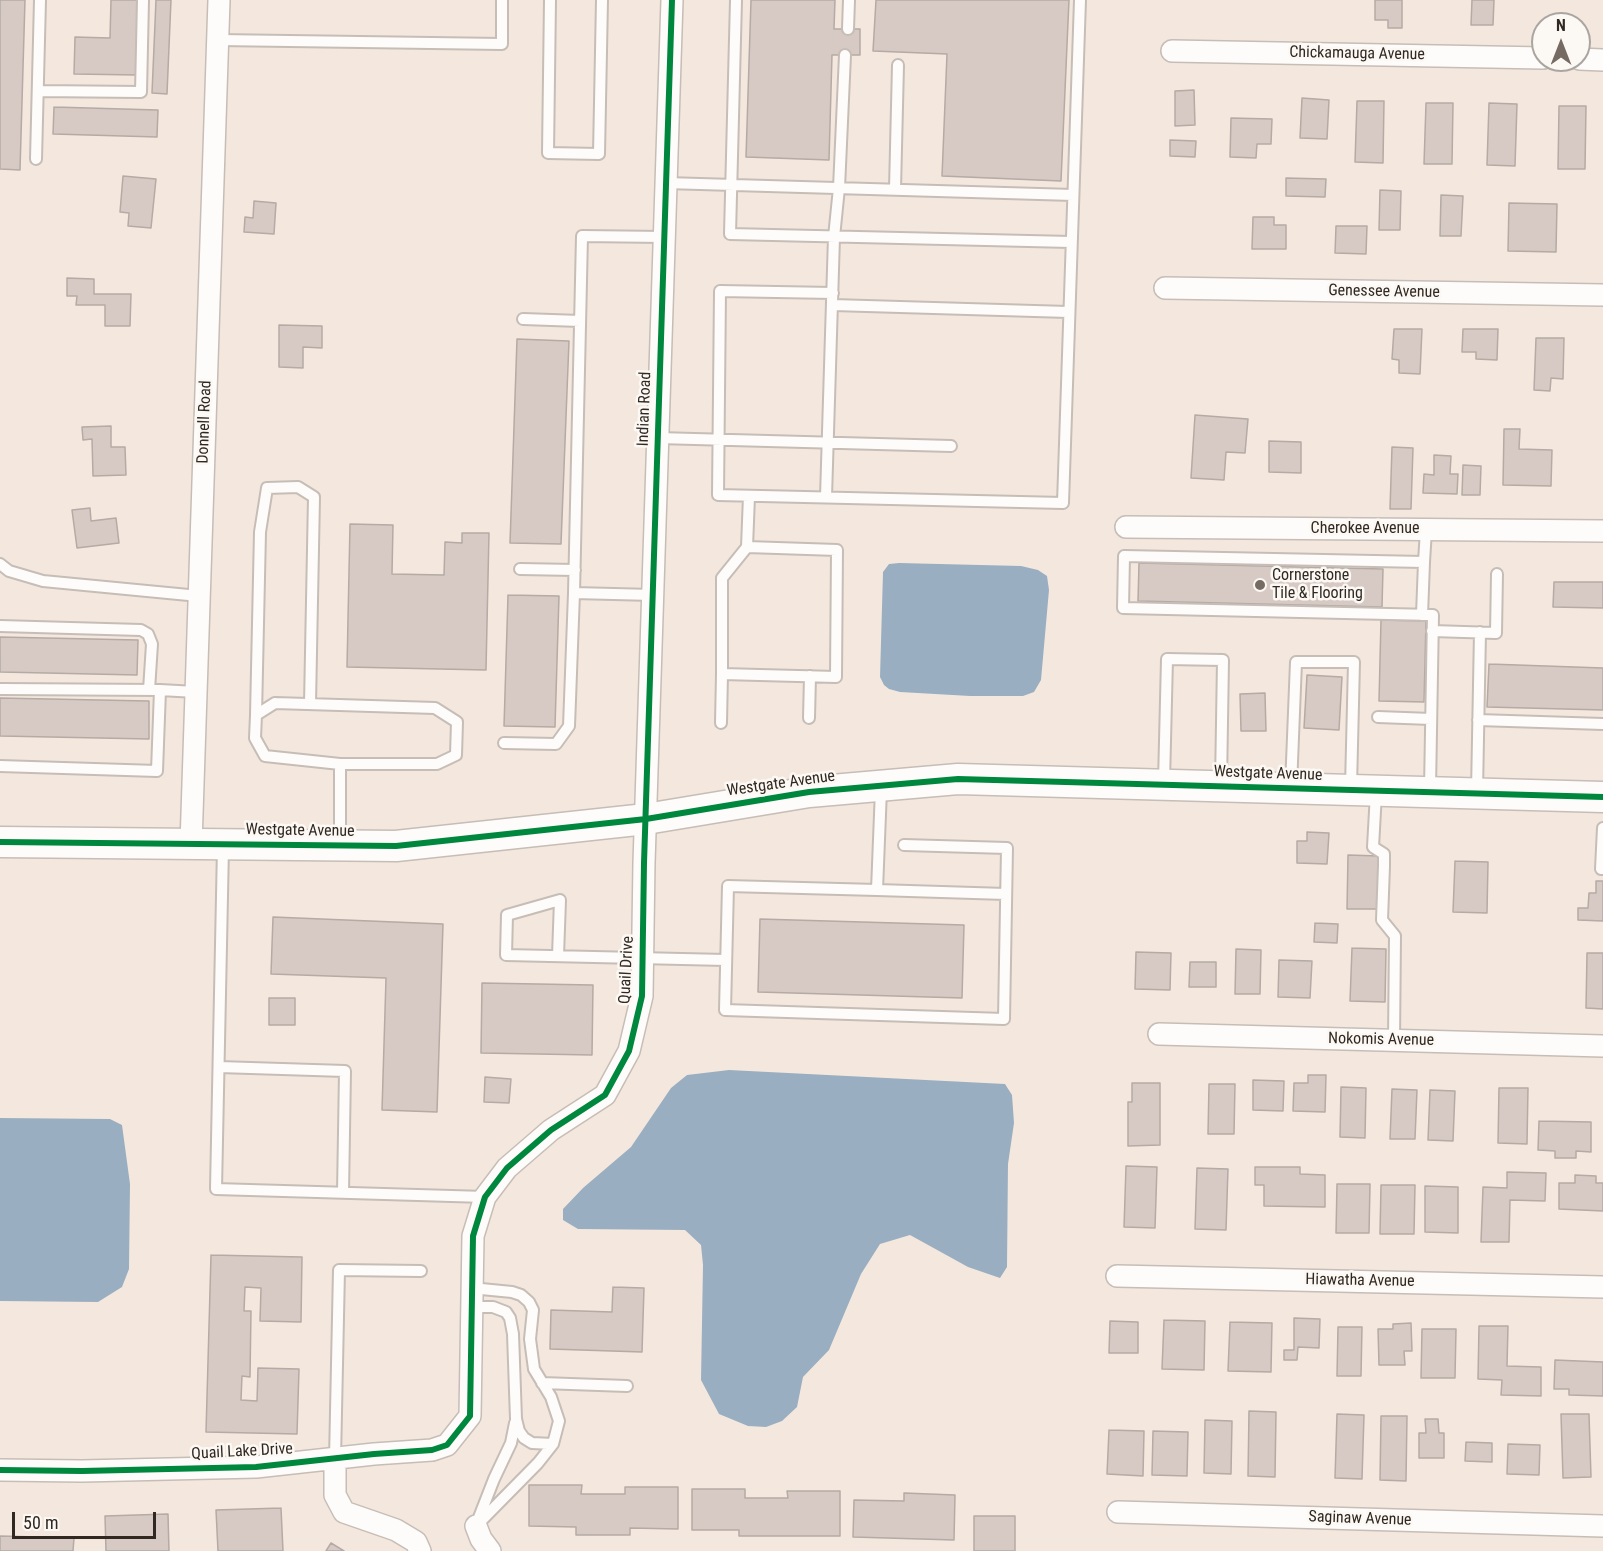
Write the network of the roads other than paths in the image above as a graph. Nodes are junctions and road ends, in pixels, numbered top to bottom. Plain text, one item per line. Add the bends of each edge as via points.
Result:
1 (40, 0) edge
2 (143, 0) edge
3 (219, 0) edge
4 (502, 0) edge
5 (550, 0) edge
6 (602, 0) edge
7 (672, 0) edge
8 (736, 0) edge
9 (849, 0) edge
10 (1080, 0) edge
11 (848, 29) dead end
12 (218, 40) junction
13 (1172, 51) dead end
14 (845, 55) dead end
15 (1531, 58) edge
16 (898, 65) dead end
17 (38, 91) junction
18 (36, 159) dead end
19 (666, 183) junction
20 (731, 185) junction
21 (839, 188) junction
22 (895, 189) junction
23 (1072, 195) junction
24 (664, 237) junction
25 (834, 237) junction
26 (1071, 242) junction
27 (1165, 288) dead end
28 (833, 293) junction
29 (1603, 295) edge
30 (833, 305) junction
31 (1068, 312) junction
32 (523, 319) dead end
33 (580, 321) junction
34 (658, 438) junction
35 (718, 440) junction
36 (828, 442) junction
37 (951, 446) dead end
38 (749, 496) junction
39 (826, 497) junction
40 (1126, 527) dead end
41 (1426, 530) junction
42 (1603, 531) edge
43 (747, 548) junction
44 (1424, 562) junction
45 (0, 564) edge
46 (520, 569) dead end
47 (575, 570) junction
48 (1497, 574) dead end
49 (574, 593) junction
50 (653, 595) junction
51 (199, 596) junction
52 (1422, 615) junction
53 (0, 626) edge
54 (1432, 631) junction
55 (1480, 632) junction
56 (722, 674) junction
57 (810, 676) junction
58 (0, 688) edge
59 (154, 690) junction
60 (196, 692) junction
61 (310, 704) junction
62 (256, 716) junction
63 (1378, 717) dead end
64 (809, 718) dead end
65 (1431, 719) junction
66 (1478, 720) junction
67 (721, 723) dead end
68 (1603, 724) edge
69 (504, 743) dead end
70 (340, 764) junction
71 (0, 766) edge
72 (1164, 785) junction
73 (881, 786) junction
74 (1221, 787) junction
75 (1291, 789) junction
76 (1363, 791) junction
77 (1430, 792) junction
78 (1477, 794) junction
79 (1603, 798) edge
80 (646, 819) junction
81 (1603, 828) edge
82 (0, 842) edge
83 (191, 844) junction
84 (223, 844) junction
85 (340, 845) junction
86 (904, 845) dead end
87 (1603, 869) edge
88 (877, 890) junction
89 (1006, 894) junction
90 (558, 956) junction
91 (642, 957) junction
92 (726, 960) junction
93 (1159, 1034) dead end
94 (1394, 1041) junction
95 (1603, 1046) edge
96 (219, 1067) junction
97 (343, 1193) junction
98 (485, 1197) junction
99 (421, 1271) dead end
100 (1117, 1275) dead end
101 (1603, 1287) edge
102 (471, 1297) junction
103 (542, 1383) junction
104 (627, 1386) dead end
105 (470, 1416) joint
106 (516, 1419) junction
107 (553, 1444) junction
108 (335, 1459) junction
109 (0, 1470) edge
110 (1118, 1512) dead end
111 (476, 1526) junction
112 (1603, 1526) edge
113 (420, 1551) edge
114 (490, 1551) edge

1 - 17 lane
2 - 17 lane via 141,92
3 - 12 street, Donnell Road
4 - 12 lane via 502,44
5 - 6 lane via 548,153 599,154
7 - 19 street, Indian Road
8 - 20 lane
9 - 11 lane
10 - 23 lane
12 - 51 street, Donnell Road
13 - 15 street, Chickamauga Avenue
14 - 21 lane
16 - 22 lane
17 - 18 lane
19 - 20 lane
19 - 24 street, Indian Road
20 - 21 lane
20 - 25 lane via 730,234
21 - 22 lane
21 - 25 lane
22 - 23 lane
23 - 26 lane
24 - 33 lane via 582,236
24 - 34 street, Indian Road
25 - 26 lane
25 - 28 lane
26 - 31 lane
27 - 29 street, Genessee Avenue
28 - 30 lane
28 - 35 lane via 720,291
30 - 31 lane
30 - 36 lane
31 - 39 lane via 1063,503
32 - 33 lane
33 - 47 lane
34 - 35 lane
34 - 50 street, Indian Road
35 - 36 lane
35 - 38 lane via 718,495
36 - 37 lane
36 - 39 lane
38 - 39 lane
38 - 43 lane
40 - 41 street, Cherokee Avenue
41 - 42 street, Cherokee Avenue
41 - 44 lane
43 - 56 lane via 722,578
43 - 57 lane via 837,550 836,677
44 - 52 lane
44 - 52 lane via 1124,556 1123,608
45 - 51 lane via 9,571 43,580
46 - 47 lane
47 - 49 lane
48 - 55 lane via 1496,633
49 - 50 lane
49 - 69 lane via 569,726 556,744
50 - 80 street, Indian Road
51 - 60 street, Donnell Road
52 - 54 lane via 1433,615
53 - 59 lane via 141,630 148,634 152,644
54 - 55 lane
54 - 65 lane
55 - 66 lane
56 - 57 lane
56 - 67 lane
57 - 64 lane
58 - 59 lane
59 - 60 lane
59 - 71 lane via 157,771
60 - 83 street, Donnell Road
61 - 62 lane via 275,703
61 - 62 lane via 314,497 298,487 267,488 260,532
61 - 70 lane via 435,708 457,722 456,755 437,764
62 - 70 lane via 255,738 265,756
63 - 65 lane
65 - 77 lane
66 - 68 lane
66 - 78 lane
70 - 85 lane
72 - 73 street, Westgate Avenue via 958,779
72 - 74 street, Westgate Avenue
72 - 74 lane via 1167,659 1223,660
73 - 80 street, Westgate Avenue via 809,792
73 - 88 lane
74 - 75 street, Westgate Avenue
75 - 76 street, Westgate Avenue
75 - 76 lane via 1296,662 1354,662
76 - 77 street, Westgate Avenue
76 - 94 lane via 1373,847 1383,854 1382,920 1395,936
77 - 78 street, Westgate Avenue
78 - 79 street, Westgate Avenue
80 - 85 street, Westgate Avenue via 396,846
80 - 91 street, Quail Drive
81 - 87 lane
82 - 83 street, Westgate Avenue
83 - 84 street, Westgate Avenue
84 - 85 street, Westgate Avenue
84 - 96 lane
86 - 89 lane via 1007,848
88 - 89 lane
88 - 92 lane via 728,886
89 - 92 lane via 1004,1019 725,1010
90 - 90 lane via 507,955 507,915 560,900
90 - 91 lane
91 - 92 lane
91 - 98 street, Quail Drive via 642,996 629,1051 605,1095 551,1130 507,1168
93 - 94 street, Nokomis Avenue
94 - 95 street, Nokomis Avenue
96 - 97 lane via 345,1071
96 - 97 lane via 216,1189
97 - 98 lane
98 - 102 street, Quail Drive via 472,1236
99 - 108 lane via 339,1270
100 - 101 street, Hiawatha Avenue
102 - 103 lane via 512,1292 529,1302 533,1317 531,1354
102 - 105 street, Quail Drive
102 - 106 lane via 506,1312 510,1318
103 - 104 lane
103 - 107 lane via 560,1421
105 - 108 street, Quail Lake Drive via 447,1445 432,1450
106 - 107 lane via 524,1438 532,1443
106 - 111 lane via 511,1443
107 - 111 lane
108 - 109 street, Quail Lake Drive via 256,1467
108 - 113 street via 335,1495 344,1512 396,1530 416,1542
110 - 112 street, Saginaw Avenue
111 - 114 street

